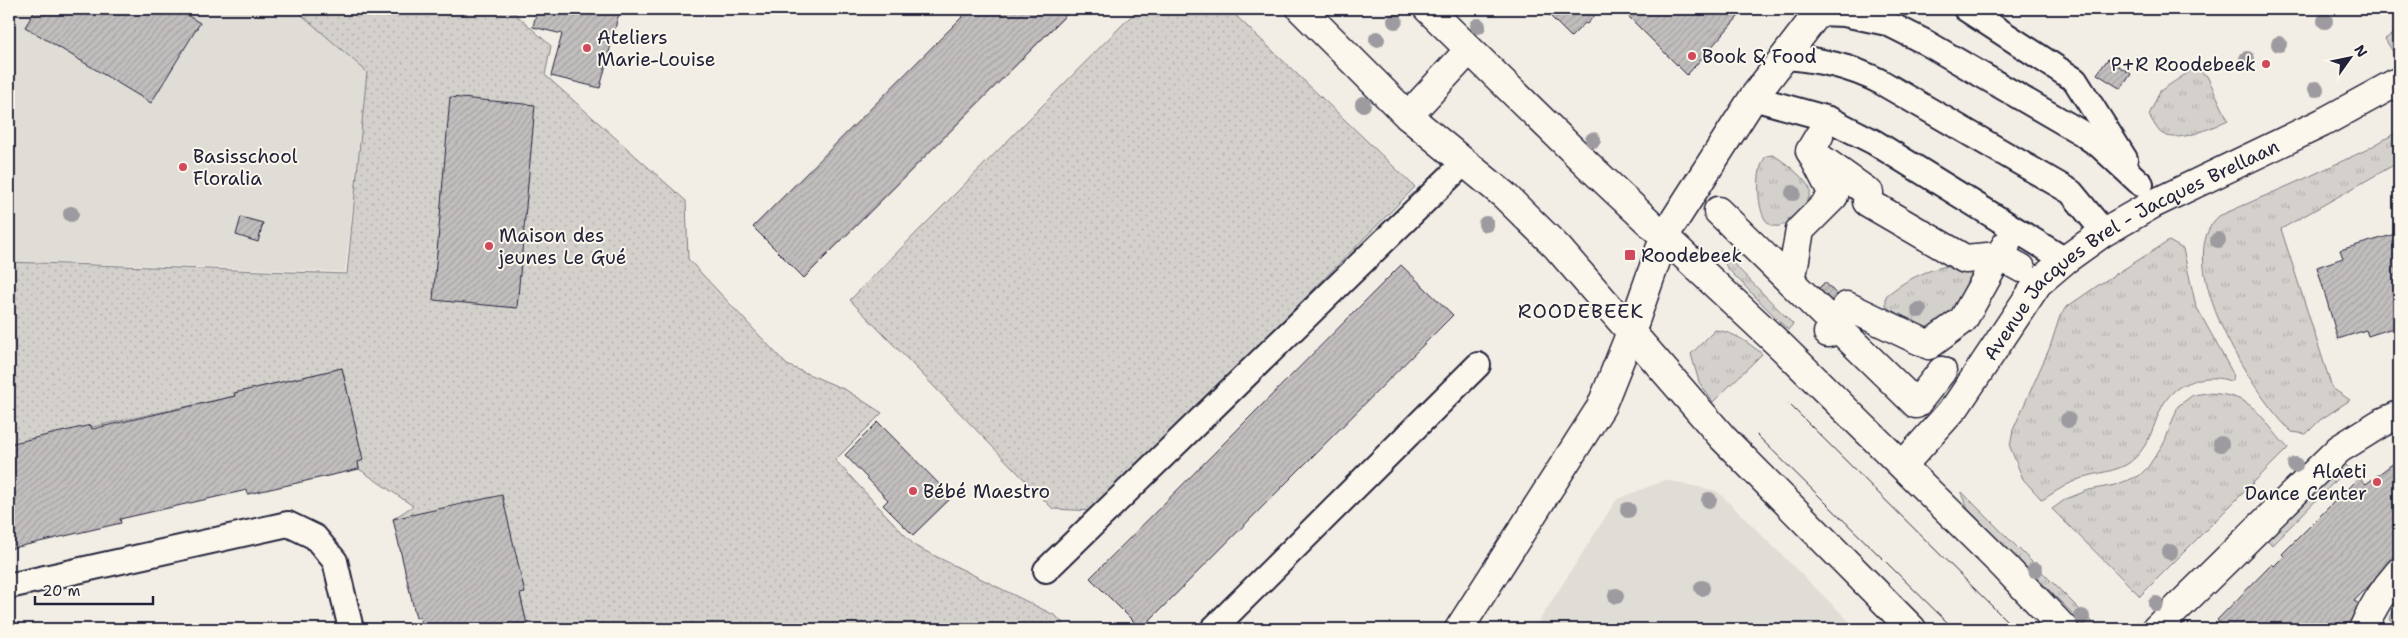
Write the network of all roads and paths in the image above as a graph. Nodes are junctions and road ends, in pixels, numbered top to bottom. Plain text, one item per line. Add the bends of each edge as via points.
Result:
1 (1301, 9) edge
2 (1428, 9) edge
3 (1966, 9) edge
4 (1820, 11) edge
5 (1469, 50) junction
6 (1786, 57) junction
7 (2399, 81) edge
8 (1753, 98) junction
9 (1408, 116) junction
10 (1465, 162) junction
11 (2147, 194) junction
12 (1718, 211) dead end
13 (2104, 232) junction
14 (1665, 235) junction
15 (2065, 260) junction
16 (1791, 282) junction
17 (1832, 329) junction
18 (1631, 332) junction
19 (1478, 365) dead end
20 (1942, 371) dead end
21 (2399, 415) edge
22 (1903, 465) junction
23 (1046, 570) dead end
24 (2399, 572) edge
25 (9, 586) edge
26 (351, 629) edge
27 (1213, 629) edge
28 (1459, 629) edge
29 (1912, 629) edge
30 (2064, 629) edge
31 (2156, 629) edge
32 (2363, 629) edge

1 - 9 street
2 - 5 street
3 - 11 lane via 2075,80
4 - 6 street
4 - 11 lane via 1887,23 1925,42 2080,132 2100,146
5 - 9 street
5 - 14 street via 1588,166
6 - 8 street
6 - 13 lane via 1821,60 1858,70 1881,82 2071,192
7 - 11 street, Avenue Jacques Brel - Jacques Brellaan via 2322,124
8 - 14 street
8 - 15 lane via 1829,119 1852,130
9 - 10 street
10 - 18 street via 1557,247
10 - 23 lane
11 - 13 street, Avenue Jacques Brel - Jacques Brellaan
12 - 16 street
13 - 15 street, Avenue Jacques Brel - Jacques Brellaan
14 - 18 street
14 - 22 street
15 - 22 street, Avenue Jacques Brel - Jacques Brellaan via 2038,283 1956,406
16 - 17 street
16 - 17 street via 1795,235 1834,196 1815,143 1871,187 1867,202 1966,259 2008,264 1963,320 1929,345 1847,306
17 - 20 street via 1916,404
18 - 28 street via 1601,408
18 - 29 street via 1723,438
19 - 27 lane
21 - 31 street via 2381,422 2339,449
22 - 30 street
24 - 32 street via 2384,589
25 - 26 lane via 288,524 315,537 336,561

